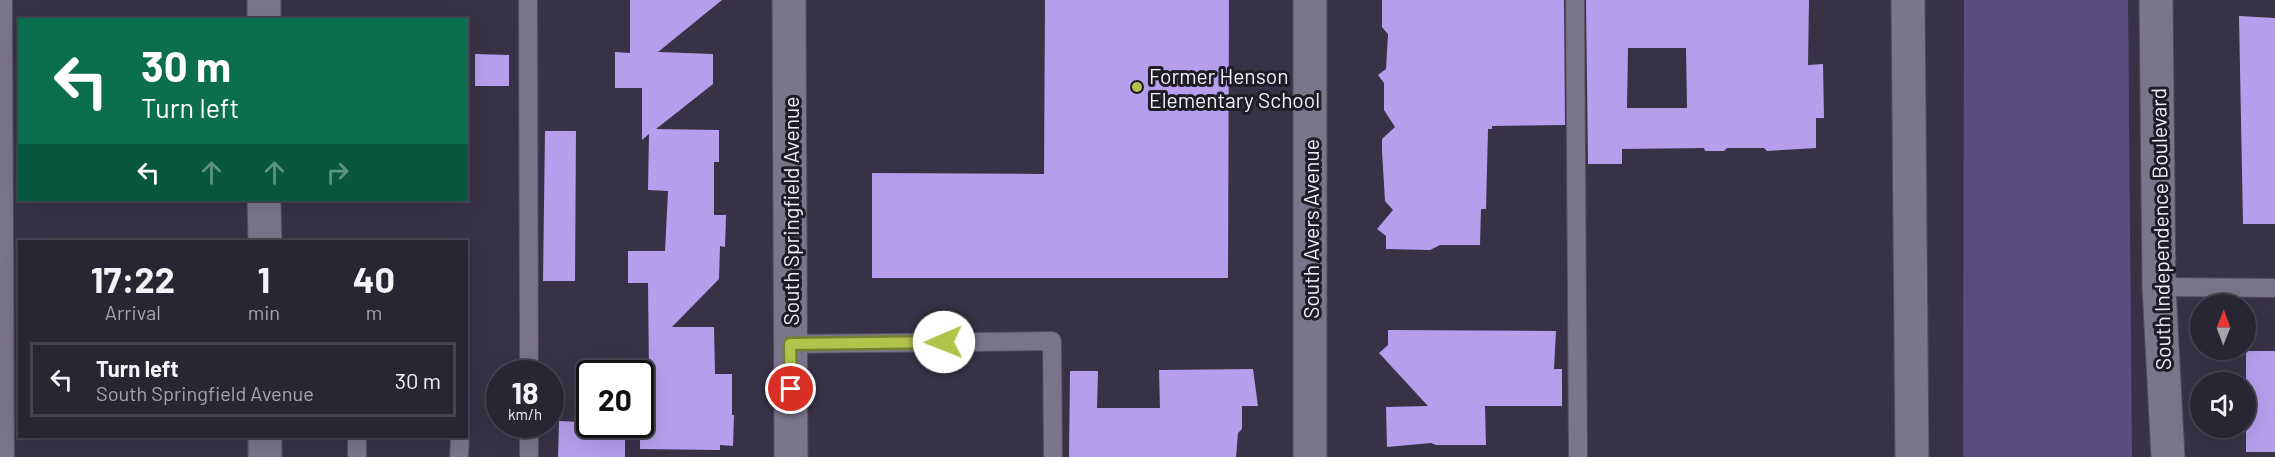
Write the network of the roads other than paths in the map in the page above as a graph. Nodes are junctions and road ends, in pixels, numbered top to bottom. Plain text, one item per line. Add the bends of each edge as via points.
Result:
1 (3, 0) edge
2 (264, 0) edge
3 (528, 0) edge
4 (789, 0) edge
5 (1310, 0) edge
6 (1575, 0) edge
7 (1908, 0) edge
8 (2156, 0) edge
9 (264, 18) edge
10 (264, 201) edge
11 (265, 240) edge
12 (2159, 287) junction
13 (2275, 288) edge
14 (790, 344) junction
15 (529, 360) edge
16 (265, 438) edge
17 (357, 438) edge
18 (460, 438) edge
19 (529, 438) edge
20 (5, 457) edge
21 (266, 457) edge
22 (357, 457) edge
23 (459, 457) edge
24 (529, 457) edge
25 (791, 457) edge
26 (1053, 457) edge
27 (1310, 457) edge
28 (1578, 457) edge
29 (1912, 457) edge
30 (2168, 457) edge

1 - 20 lane
2 - 9 street
3 - 15 lane
4 - 14 street, South Springfield Avenue
5 - 27 street, South Avers Avenue
6 - 28 lane
7 - 29 street
8 - 12 street, South Independence Boulevard
10 - 11 street
12 - 13 lane
12 - 30 street, South Independence Boulevard
14 - 25 street, South Springfield Avenue
14 - 26 lane via 1052,341
16 - 21 street
17 - 22 lane
18 - 23 lane
19 - 24 lane

